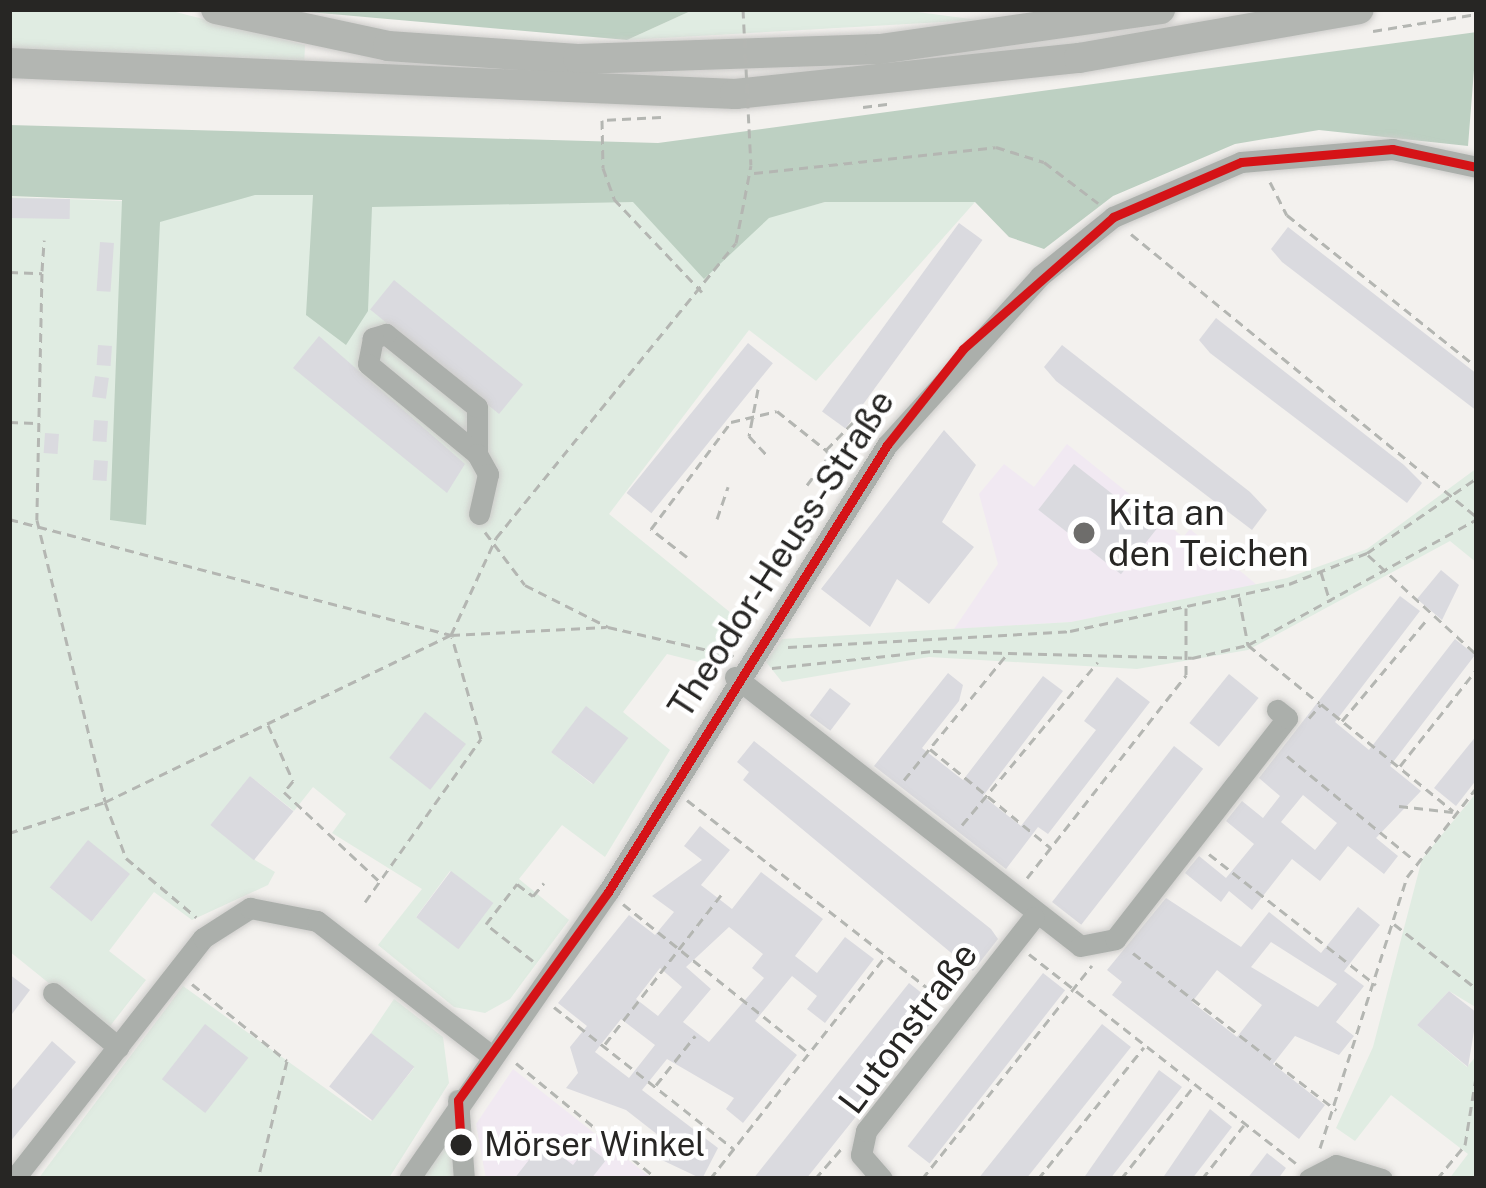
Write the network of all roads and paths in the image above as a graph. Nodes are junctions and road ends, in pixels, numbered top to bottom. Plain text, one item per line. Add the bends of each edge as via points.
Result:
1 (216, 9) edge
2 (743, 9) edge
3 (1160, 9) edge
4 (1359, 9) edge
5 (9, 64) edge
6 (602, 120) dead end
7 (1258, 159) junction
8 (1477, 167) edge
9 (752, 173) junction
10 (1113, 217) junction
11 (44, 240) dead end
12 (9, 272) edge
13 (42, 273) junction
14 (702, 292) junction
15 (1477, 367) edge
16 (758, 389) dead end
17 (750, 412) junction
18 (9, 422) edge
19 (38, 423) junction
20 (898, 430) junction
21 (826, 449) junction
22 (477, 454) junction
23 (767, 455) dead end
24 (828, 457) junction
25 (1477, 478) edge
26 (807, 485) dead end
27 (728, 487) dead end
28 (860, 487) junction
29 (1452, 496) junction
30 (479, 514) joint
31 (1477, 518) edge
32 (9, 519) edge
33 (717, 519) dead end
34 (37, 520) junction
35 (490, 551) junction
36 (1367, 553) junction
37 (688, 557) dead end
38 (1321, 572) junction
39 (1379, 574) junction
40 (1238, 594) junction
41 (1330, 604) junction
42 (1186, 608) junction
43 (1429, 616) junction
44 (608, 627) junction
45 (451, 635) junction
46 (1247, 645) junction
47 (1009, 651) junction
48 (1477, 655) edge
49 (1192, 658) junction
50 (1099, 661) junction
51 (741, 668) junction
52 (1477, 669) edge
53 (1321, 704) junction
54 (1277, 710) dead end
55 (1342, 721) junction
56 (268, 725) junction
57 (1300, 728) dead end
58 (1269, 742) junction
59 (928, 748) junction
60 (1399, 767) junction
61 (671, 788) junction
62 (1476, 788) edge
63 (988, 795) junction
64 (888, 800) junction
65 (105, 802) junction
66 (1400, 806) dead end
67 (1455, 812) junction
68 (9, 833) edge
69 (1190, 839) junction
70 (945, 846) junction
71 (1051, 848) junction
72 (1415, 861) junction
73 (380, 882) junction
74 (544, 883) dead end
75 (608, 892) junction
76 (721, 895) dead end
77 (1012, 898) junction
78 (365, 902) dead end
79 (1034, 917) junction
80 (1394, 924) junction
81 (211, 930) junction
82 (1115, 939) junction
83 (1014, 942) junction
84 (679, 949) junction
85 (886, 956) junction
86 (176, 971) junction
87 (545, 985) junction
88 (1377, 986) junction
89 (1072, 988) junction
90 (1477, 989) edge
91 (53, 993) dead end
92 (958, 1012) junction
93 (695, 1036) dead end
94 (603, 1045) junction
95 (1146, 1046) junction
96 (118, 1047) junction
97 (496, 1053) junction
98 (810, 1053) junction
99 (1477, 1071) edge
100 (1196, 1084) junction
101 (655, 1086) junction
102 (458, 1100) junction
103 (1336, 1110) junction
104 (1245, 1124) junction
105 (734, 1149) junction
106 (860, 1156) junction
107 (1336, 1165) junction
108 (1311, 1177) edge
109 (817, 1178) edge
110 (14, 1179) edge
111 (258, 1179) edge
112 (409, 1179) edge
113 (464, 1179) edge
114 (657, 1179) edge
115 (710, 1179) edge
116 (882, 1179) edge
117 (922, 1179) edge
118 (1038, 1179) edge
119 (1121, 1179) edge
120 (1202, 1179) edge
121 (1382, 1179) edge
122 (1437, 1179) edge

1 - 3 highway via 430,50 732,58
2 - 9 path, bridge
4 - 5 highway via 1079,58 735,94
6 - 14 path via 614,200
7 - 8 street, Theodor-Heuss-Straße via 1392,148
7 - 10 street, Theodor-Heuss-Straße
7 - 15 path via 1287,215
9 - 10 path via 996,147 1044,162
9 - 14 path via 736,243
10 - 20 street, Theodor-Heuss-Straße via 963,349
10 - 29 path
11 - 13 path
12 - 13 path
13 - 19 path
14 - 35 path
16 - 17 path
17 - 21 path via 777,411
17 - 23 path via 749,436
17 - 37 path via 650,529
18 - 19 path
19 - 34 path
20 - 21 path via 868,406
20 - 28 street, Theodor-Heuss-Straße
21 - 24 path
22 - 22 street via 364,359 373,338 386,334 477,406
22 - 30 street via 488,475
24 - 26 path
24 - 28 path
25 - 29 path
27 - 33 path
28 - 51 street, Theodor-Heuss-Straße
29 - 31 path
29 - 36 path
30 - 35 path
31 - 39 path
32 - 34 path
34 - 45 path
34 - 65 path
35 - 44 path via 525,585
35 - 45 path
36 - 38 path
36 - 39 path
38 - 40 path
38 - 41 path
39 - 41 path
39 - 43 path
40 - 42 path
40 - 46 path
41 - 46 path
42 - 49 path
42 - 51 path via 1070,631 767,647
43 - 48 path
43 - 55 path
44 - 45 path
44 - 51 path
45 - 56 path
45 - 73 path via 481,739
46 - 49 path
46 - 53 path
47 - 50 path
47 - 51 path via 784,672
47 - 59 path
49 - 50 path
49 - 71 path
50 - 63 path
51 - 61 street, Theodor-Heuss-Straße
51 - 64 street
52 - 60 path
53 - 55 path
53 - 57 path
54 - 58 street via 1288,718
55 - 60 path
56 - 65 path
56 - 73 path via 293,781 284,792
58 - 69 street
58 - 72 path
59 - 63 path
59 - 64 path
60 - 67 path
61 - 75 street, Theodor-Heuss-Straße
61 - 85 path
62 - 67 path
63 - 70 path
63 - 71 path
64 - 70 street
65 - 68 path
65 - 81 path via 126,858
66 - 67 path
67 - 72 path
69 - 82 street
69 - 88 path
70 - 77 street
71 - 77 path
72 - 80 path
73 - 78 path
74 - 87 path via 533,896 518,884 486,924
75 - 84 path
75 - 87 street, Theodor-Heuss-Straße
76 - 84 path
77 - 79 street
79 - 82 street via 1080,946
79 - 83 street, Lutonstraße
80 - 88 path
80 - 90 path
81 - 86 street
81 - 97 street via 250,908 298,911
82 - 103 path
83 - 89 path
83 - 92 street, Lutonstraße
84 - 94 path
84 - 98 path
85 - 92 path
85 - 98 path
86 - 96 street
86 - 111 path via 287,1061
87 - 94 path
87 - 97 street, Theodor-Heuss-Straße
88 - 103 path
89 - 95 path
89 - 117 path
91 - 96 street
92 - 106 street, Lutonstraße via 866,1131
93 - 101 path
94 - 101 path
95 - 100 path
95 - 118 path
96 - 110 street
97 - 102 street, Theodor-Heuss-Straße
97 - 114 path
98 - 105 path
99 - 122 path via 1465,1145
100 - 104 path
100 - 119 path
101 - 105 path
102 - 112 street, Theodor-Heuss-Straße
102 - 113 street
103 - 107 path via 1320,1148
104 - 108 path
104 - 120 path
105 - 115 path
106 - 109 path via 839,1147
106 - 116 street, Lutonstraße
107 - 108 street
107 - 121 street

